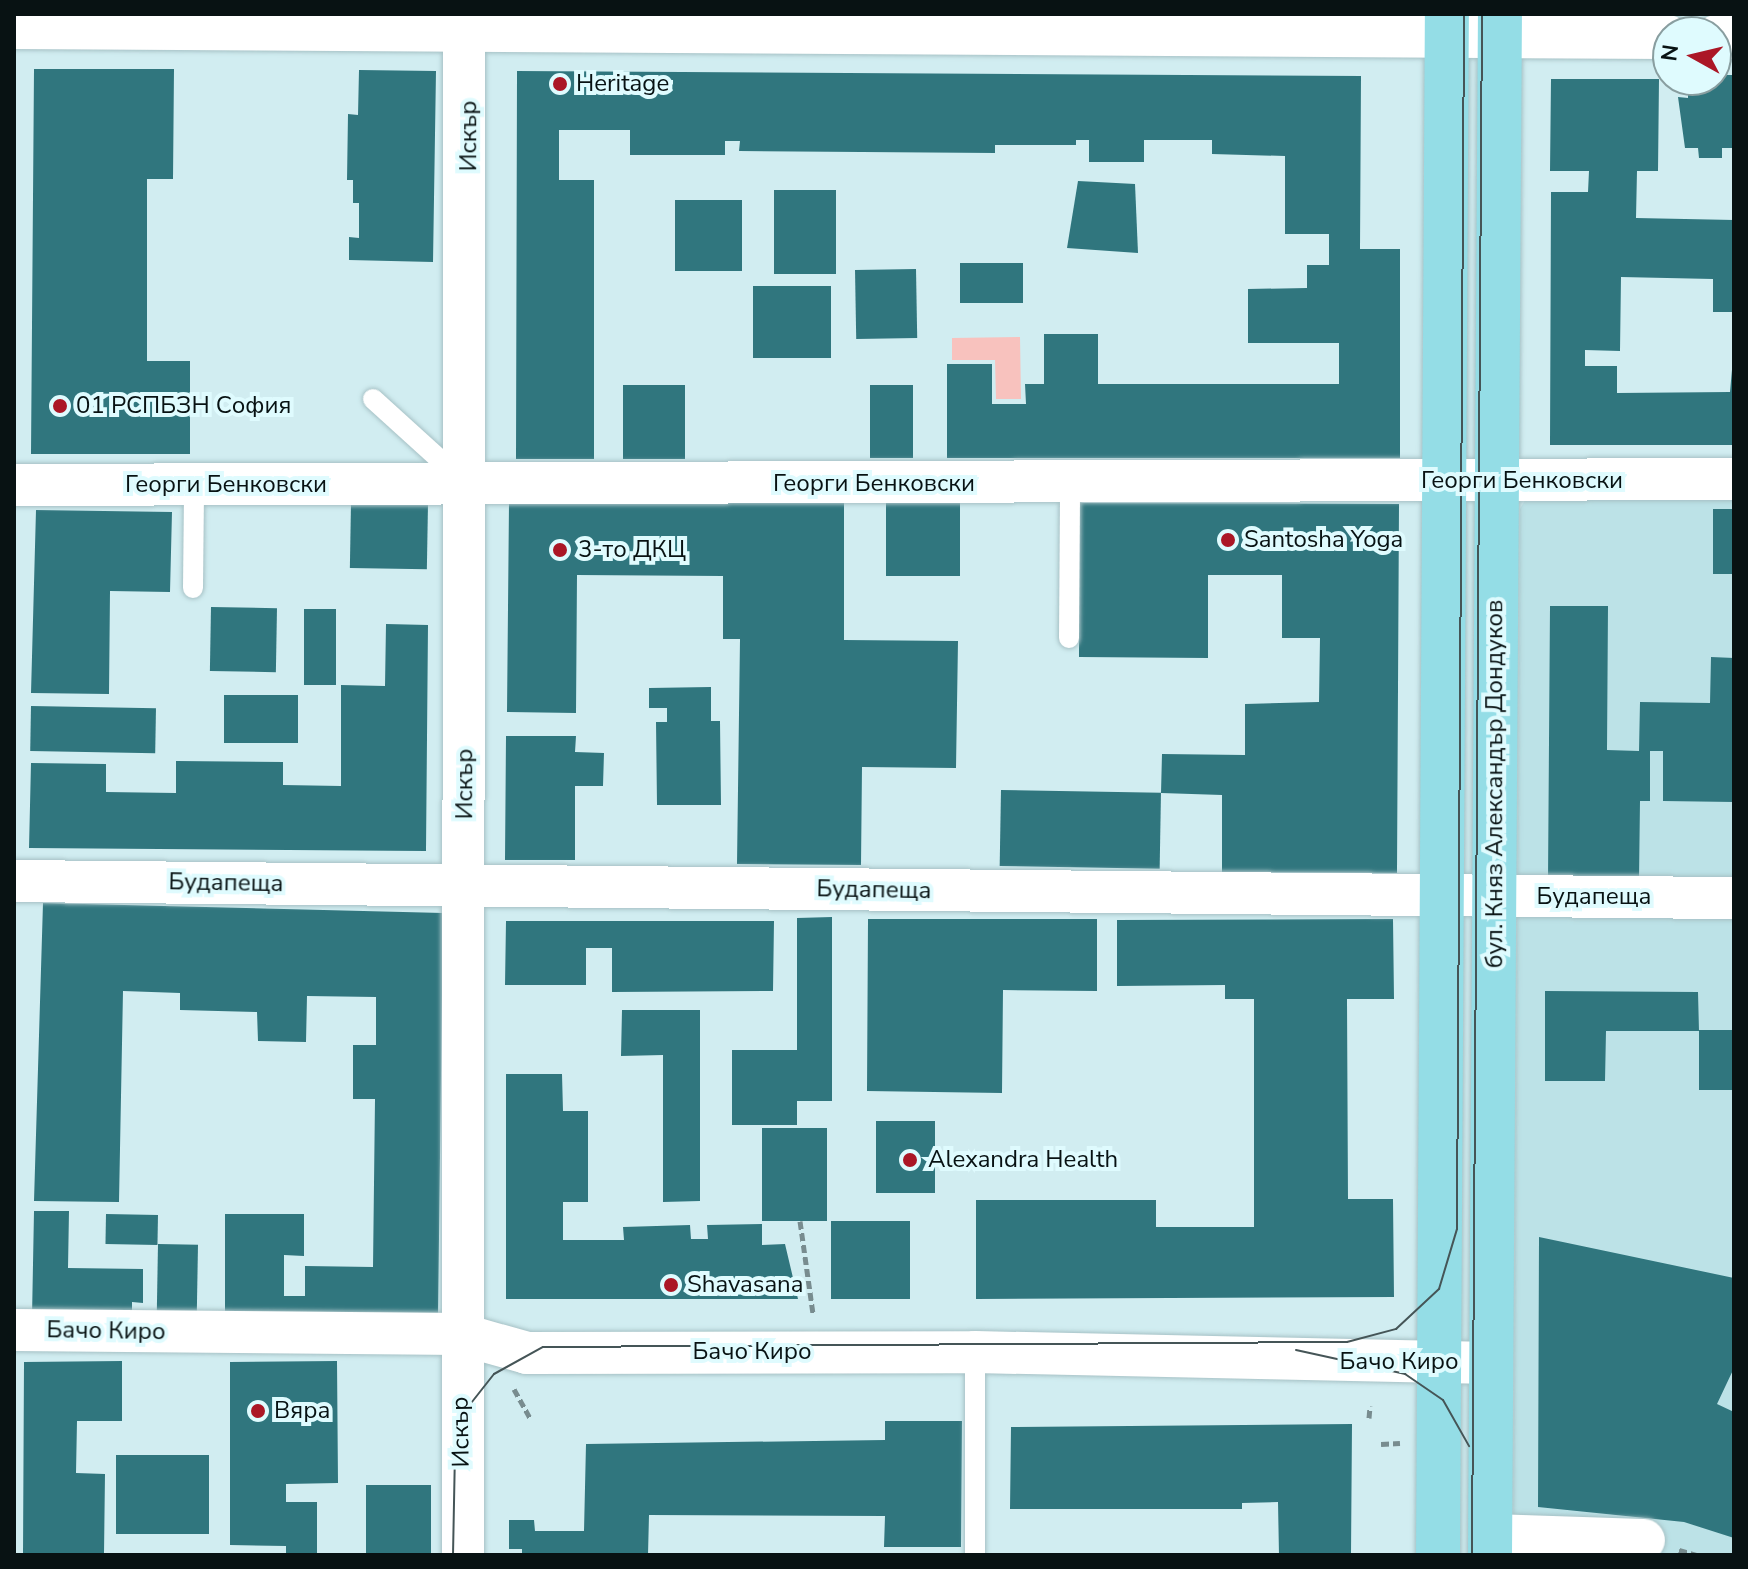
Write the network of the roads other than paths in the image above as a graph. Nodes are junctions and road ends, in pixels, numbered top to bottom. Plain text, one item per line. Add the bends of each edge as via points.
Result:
1 (467, 22) edge
2 (1447, 25) edge
3 (1500, 25) edge
4 (14, 27) edge
5 (1652, 36) edge
6 (373, 399) dead end
7 (1734, 479) edge
8 (1444, 481) junction
9 (1497, 481) junction
10 (466, 484) junction
11 (14, 485) edge
12 (194, 485) junction
13 (1070, 485) junction
14 (193, 588) dead end
15 (1069, 638) dead end
16 (14, 881) edge
17 (464, 886) junction
18 (1441, 896) junction
19 (1494, 896) junction
20 (1734, 898) edge
21 (14, 1330) edge
22 (460, 1334) junction
23 (975, 1352) junction
24 (1439, 1363) junction
25 (1491, 1363) junction
26 (1644, 1540) dead end
27 (1490, 1545) edge
28 (463, 1555) edge
29 (975, 1555) edge
30 (1438, 1555) edge

1 - 2 street
1 - 4 street
1 - 10 street, Искър
2 - 3 street
2 - 8 main road
3 - 5 street
3 - 9 main road, бул. Княз Александър Дондуков
6 - 10 lane
7 - 9 street, Георги Бенковски
8 - 9 street, Георги Бенковски
8 - 13 street, Георги Бенковски
8 - 18 main road
9 - 19 main road, бул. Княз Александър Дондуков
10 - 12 street, Георги Бенковски
10 - 13 street, Георги Бенковски
10 - 17 street, Искър
11 - 12 street, Георги Бенковски
12 - 14 lane
13 - 15 lane
16 - 17 street, Будапеща
17 - 18 street, Будапеща
17 - 22 street, Искър
18 - 19 street, Будапеща
18 - 24 main road
19 - 20 street, Будапеща
19 - 25 main road, бул. Княз Александър Дондуков
21 - 22 street, Бачо Киро
22 - 23 street, Бачо Киро via 527,1353
22 - 28 street, Искър
23 - 24 street, Бачо Киро
23 - 29 lane
24 - 25 street, Бачо Киро
24 - 30 main road
25 - 27 main road, бул. Княз Александър Дондуков
26 - 27 street

